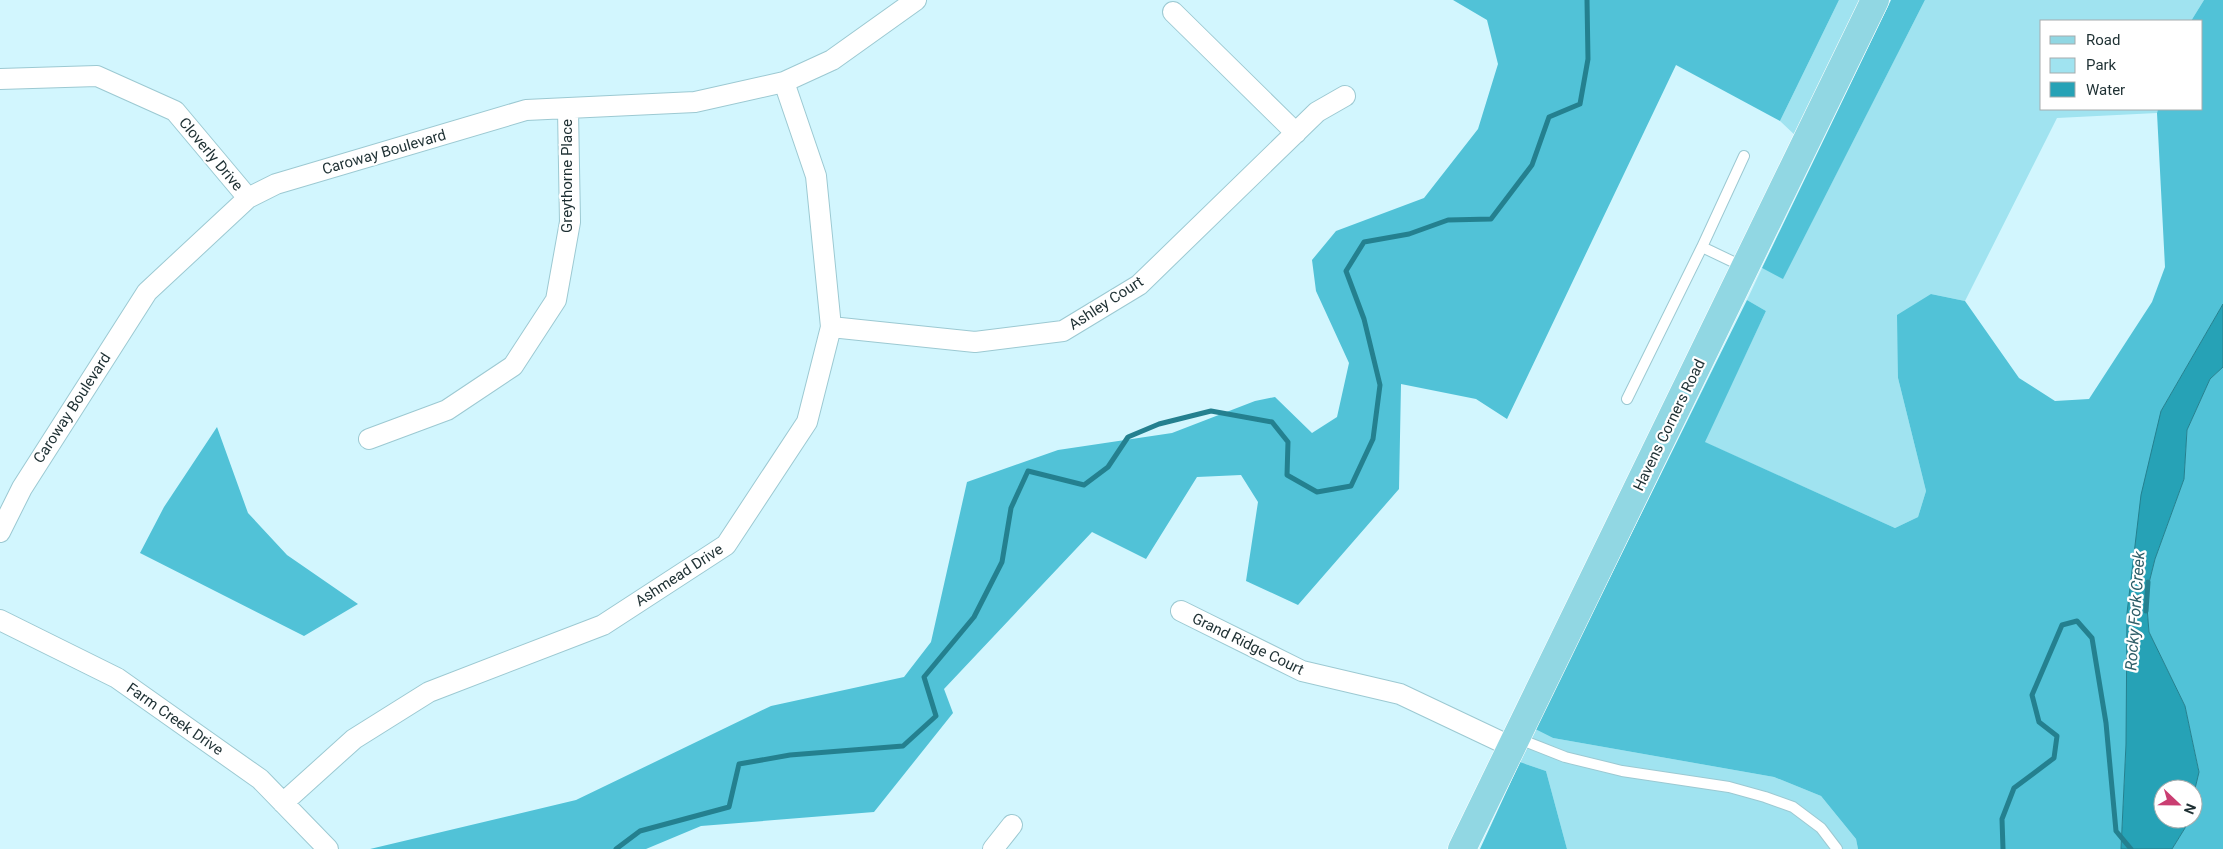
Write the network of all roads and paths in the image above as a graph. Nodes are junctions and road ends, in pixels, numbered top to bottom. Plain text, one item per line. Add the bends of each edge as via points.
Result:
1 (916, 0) edge
2 (1875, 0) edge
3 (1173, 12) dead end
4 (0, 79) edge
5 (784, 82) junction
6 (1345, 96) dead end
7 (568, 110) junction
8 (1296, 133) junction
9 (1744, 156) dead end
10 (248, 198) junction
11 (1702, 247) junction
12 (1745, 268) junction
13 (830, 327) junction
14 (1627, 399) dead end
15 (369, 439) dead end
16 (0, 532) edge
17 (1181, 611) dead end
18 (0, 620) edge
19 (1514, 742) junction
20 (283, 803) junction
21 (1012, 824) dead end
22 (328, 849) edge
23 (993, 849) edge
24 (1462, 849) edge
25 (1838, 849) edge

1 - 5 street, Caroway Boulevard via 832,60
2 - 12 main road, Havens Corners Road
3 - 8 street
4 - 10 street, Cloverly Drive via 97,76 175,111
5 - 7 street, Caroway Boulevard via 695,102
5 - 13 street, Ashmead Drive via 816,176
6 - 8 street, Ashley Court via 1317,112
7 - 10 street, Caroway Boulevard via 526,110 276,184
7 - 15 street, Greythorne Place via 570,222 556,300 513,366 447,410
8 - 13 street, Ashley Court via 1139,285 1063,331 975,342
9 - 11 lane
10 - 16 street, Caroway Boulevard via 147,292 22,488
11 - 12 lane
11 - 14 lane
12 - 19 main road, Havens Corners Road
13 - 20 street, Ashmead Drive via 807,422 726,545 603,625 429,692 354,738
17 - 19 street, Grand Ridge Court via 1302,671 1400,694
18 - 20 street, Farm Creek Drive via 117,678 260,779
19 - 24 main road, Havens Corners Road
19 - 25 lane via 1612,768 1729,787 1765,797 1793,807 1821,828
20 - 22 street, Farm Creek Drive
21 - 23 street

